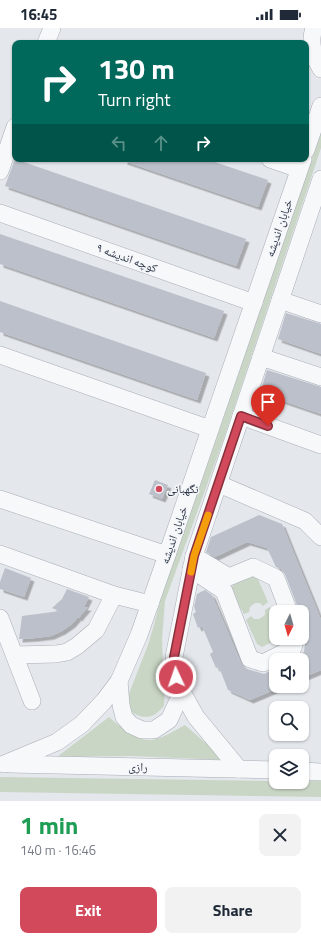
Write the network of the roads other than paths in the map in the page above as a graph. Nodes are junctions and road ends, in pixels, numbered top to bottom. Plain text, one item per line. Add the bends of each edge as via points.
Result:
1 (52, 28) edge
2 (314, 28) edge
3 (47, 40) edge
4 (321, 69) edge
5 (321, 106) edge
6 (12, 136) edge
7 (309, 141) edge
8 (289, 162) edge
9 (301, 164) edge
10 (0, 171) edge
11 (321, 179) edge
12 (0, 213) edge
13 (280, 300) junction
14 (254, 303) junction
15 (321, 314) edge
16 (0, 355) edge
17 (261, 357) junction
18 (321, 377) edge
19 (241, 416) junction
20 (210, 429) junction
21 (321, 444) edge
22 (218, 484) junction
23 (0, 499) edge
24 (321, 537) edge
25 (0, 554) edge
26 (167, 555) junction
27 (193, 563) junction
28 (114, 595) junction
29 (150, 604) junction
30 (286, 605) edge
31 (0, 618) edge
32 (295, 645) edge
33 (15, 655) junction
34 (119, 681) junction
35 (182, 692) junction
36 (32, 701) dead end
37 (2, 764) edge
38 (239, 769) junction
39 (269, 770) edge
40 (309, 771) edge
41 (321, 772) edge

1 - 3 street
2 - 4 street via 312,46
5 - 7 street
6 - 10 street
8 - 9 street
9 - 14 street, خیابان اندیشه
11 - 13 street, خیابان اندیشه
12 - 14 street, کوچه اندیشه ۹
13 - 15 street
13 - 17 street, خیابان اندیشه
14 - 20 street, خیابان اندیشه
16 - 20 street
17 - 18 street
17 - 19 street, خیابان اندیشه
19 - 21 street
19 - 22 street, خیابان اندیشه
20 - 26 street, خیابان اندیشه
22 - 24 street via 305,521
22 - 27 street, خیابان اندیشه
23 - 26 street
25 - 28 street
26 - 29 street, خیابان اندیشه
27 - 30 street via 229,577 253,567 276,578
27 - 32 street via 224,591 250,659 263,663 294,648
27 - 35 street, خیابان اندیشه via 174,657 176,677
28 - 29 street
28 - 33 street via 96,630 78,646 56,654
29 - 34 street, خیابان اندیشه
31 - 33 street
33 - 36 street
34 - 35 street via 124,717 131,725 142,730 154,730 169,720
34 - 37 street, خیابان اندیشه via 82,724 57,742
35 - 38 street, خیابان اندیشه via 196,717
37 - 38 street, رازی
38 - 39 street, رازی
40 - 41 street

